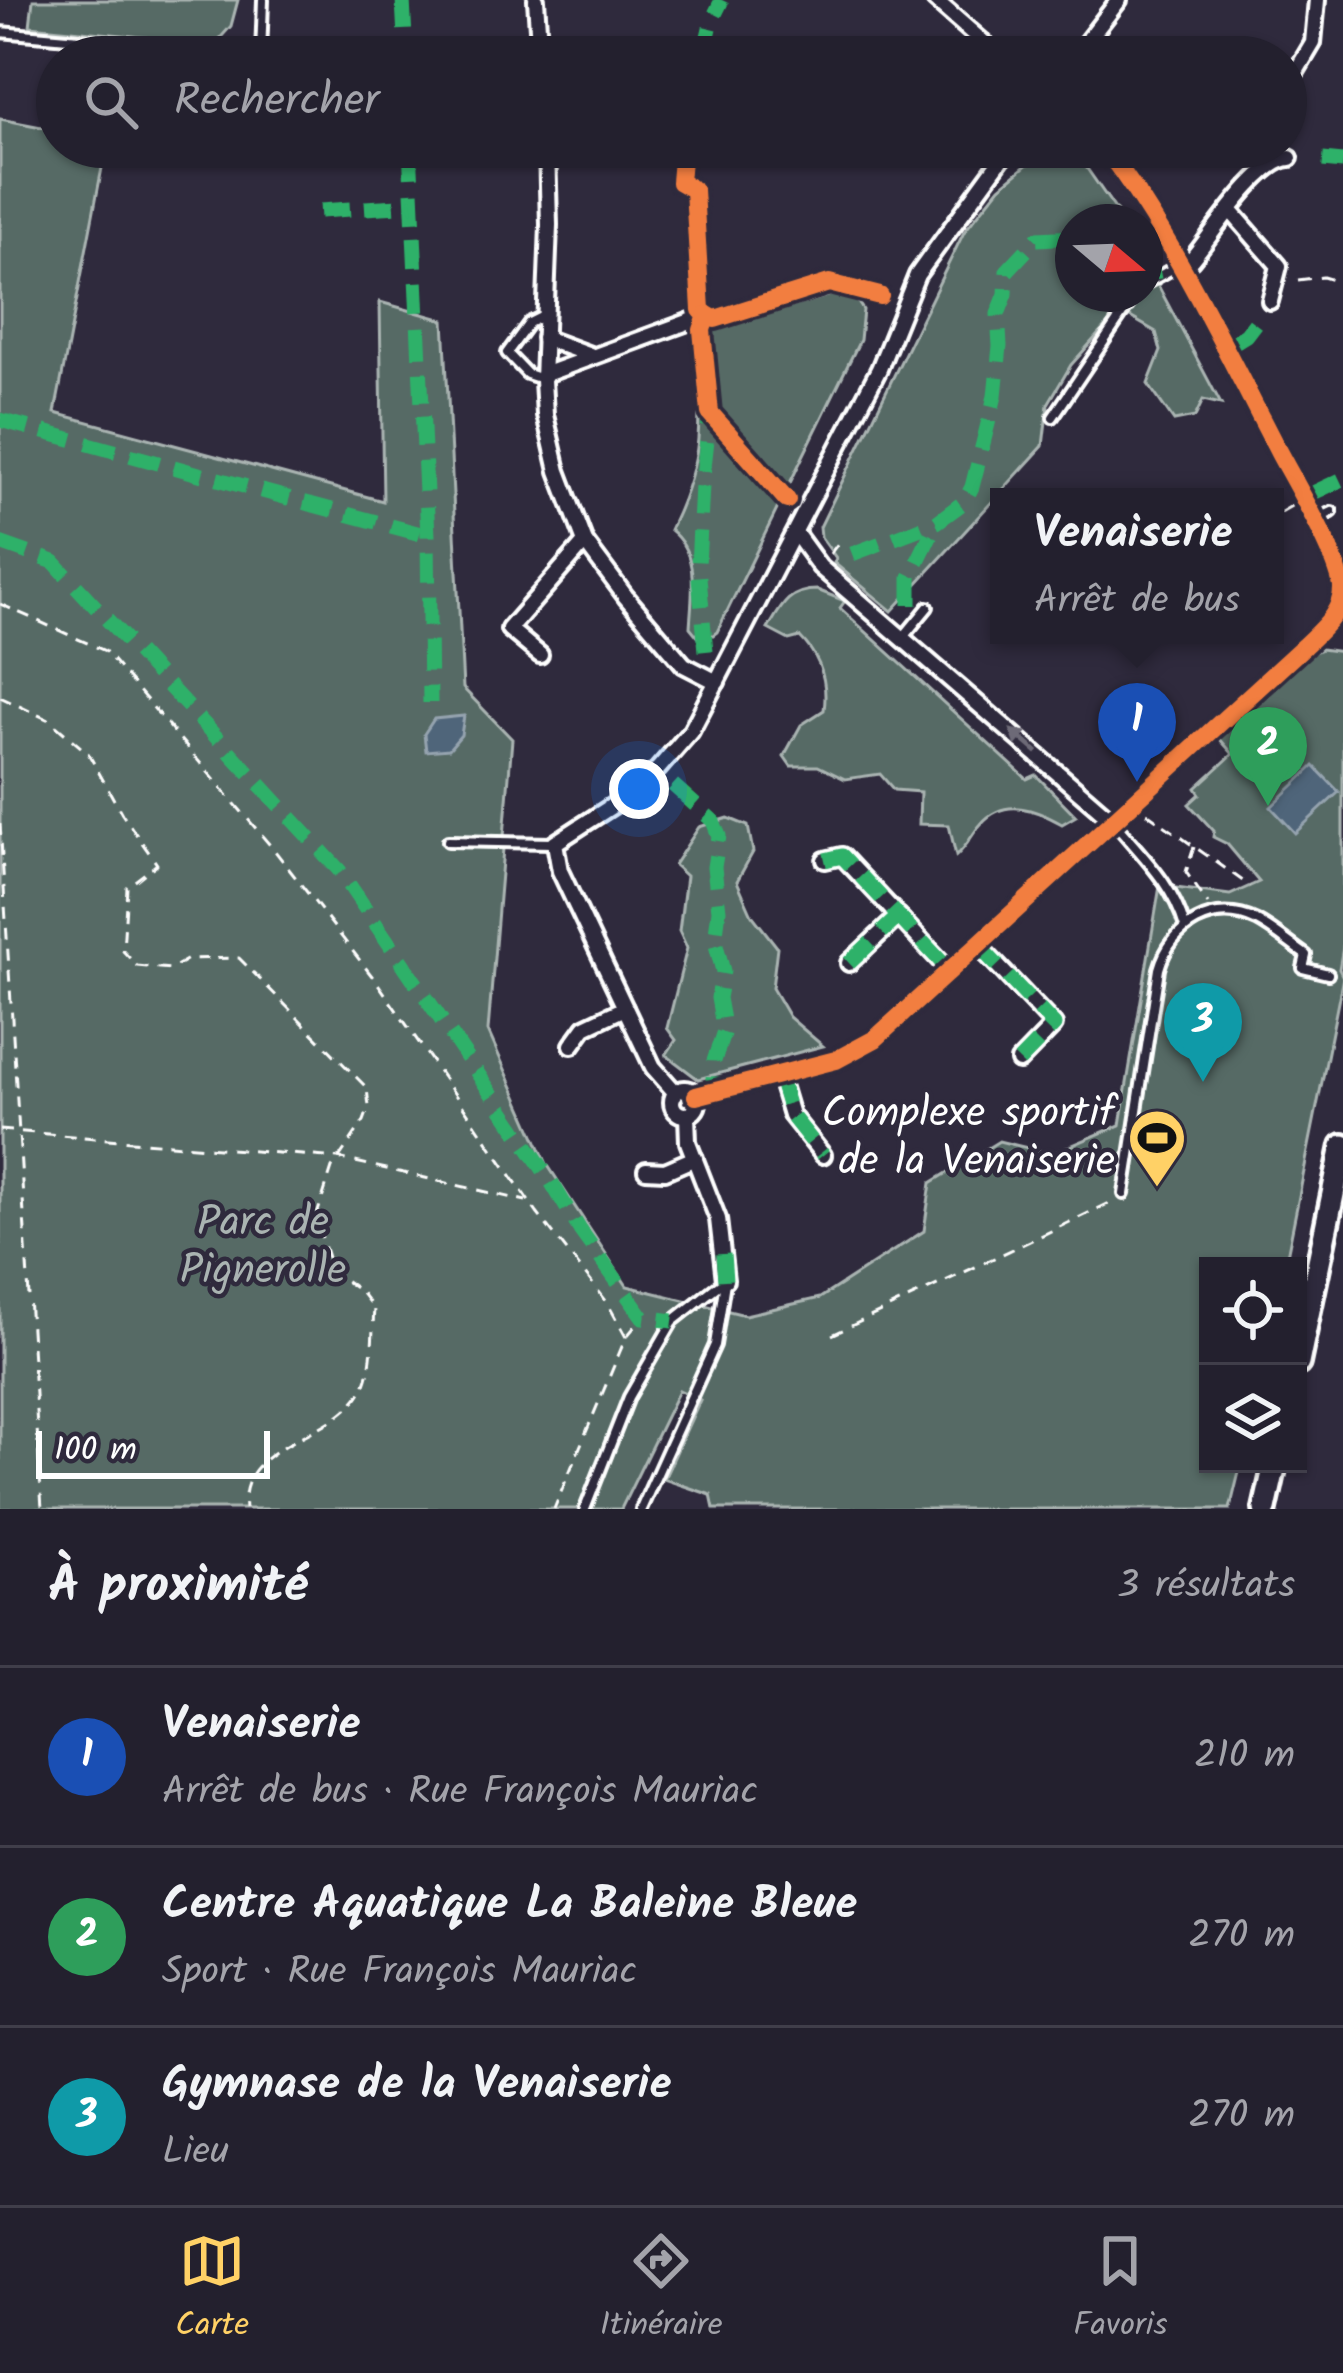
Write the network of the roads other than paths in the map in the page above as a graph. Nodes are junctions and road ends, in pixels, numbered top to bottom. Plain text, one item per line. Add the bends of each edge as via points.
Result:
1 (262, 0) edge
2 (536, 0) edge
3 (935, 0) edge
4 (1120, 0) edge
5 (1317, 0) edge
6 (0, 32) edge
7 (45, 36) edge
8 (261, 36) edge
9 (539, 36) edge
10 (976, 36) edge
11 (1092, 36) edge
12 (1307, 52) edge
13 (547, 168) edge
14 (995, 168) edge
15 (1119, 168) edge
16 (1267, 168) edge
17 (1231, 212) junction
18 (1178, 265) junction
19 (1163, 274) edge
20 (1270, 301) dead end
21 (1124, 312) edge
22 (545, 316) junction
23 (707, 316) dead end
24 (544, 338) junction
25 (590, 355) junction
26 (543, 377) junction
27 (1053, 416) dead end
28 (1332, 512) dead end
29 (1313, 520) junction
30 (796, 534) junction
31 (584, 542) junction
32 (824, 561) junction
33 (780, 564) junction
34 (1342, 603) edge
35 (928, 607) dead end
36 (904, 636) junction
37 (540, 655) dead end
38 (717, 682) junction
39 (1112, 819) junction
40 (448, 841) dead end
41 (555, 843) junction
42 (825, 860) dead end
43 (898, 916) junction
44 (1185, 927) junction
45 (977, 944) junction
46 (849, 963) dead end
47 (949, 969) junction
48 (1328, 974) dead end
49 (625, 1008) junction
50 (572, 1045) dead end
51 (1019, 1061) dead end
52 (779, 1076) junction
53 (676, 1093) junction
54 (696, 1096) junction
55 (687, 1115) junction
56 (1343, 1146) edge
57 (823, 1155) dead end
58 (694, 1158) junction
59 (646, 1170) dead end
60 (1124, 1194) road end
61 (725, 1280) junction
62 (1307, 1320) edge
63 (1273, 1473) edge
64 (585, 1509) edge
65 (641, 1509) edge
66 (1265, 1509) edge

1 - 8 lane
2 - 9 street
3 - 10 street
4 - 11 street
5 - 12 street
6 - 7 lane
13 - 22 street
14 - 30 street via 916,275 885,358
15 - 18 street
16 - 17 street
17 - 18 street
17 - 20 street via 1279,266
18 - 19 lane
18 - 29 street
21 - 27 lane
22 - 24 street
22 - 26 lane via 529,323 507,353 527,374
23 - 25 street
24 - 25 street
24 - 26 street
25 - 26 street
26 - 31 street via 557,471
28 - 29 lane
29 - 34 street
30 - 32 street
30 - 33 street
31 - 37 street via 509,629
31 - 38 street via 675,656
32 - 33 street
32 - 36 street
33 - 38 street
34 - 39 street
35 - 36 lane
39 -> 36 street
38 - 41 street via 658,769
39 - 44 lane via 1161,876
39 - 45 street
40 - 41 lane
41 - 49 street via 560,871
42 - 43 street via 842,856
43 - 46 street
43 - 47 street
44 - 48 lane via 1239,915 1306,955 1303,968
44 - 60 lane via 1159,969
45 - 47 street
45 - 51 street via 1054,1025
47 - 52 street via 856,1051
49 - 50 street via 585,1027
49 - 53 street via 656,1072
52 - 54 street
52 - 57 street via 791,1115
53 - 54 street
53 - 55 street via 674,1108
54 - 55 street
55 - 58 street
56 - 62 main road
58 - 59 street via 665,1172
58 - 61 street via 718,1219
61 - 64 lane via 673,1321 628,1397
61 - 65 lane via 715,1346
63 - 66 main road

